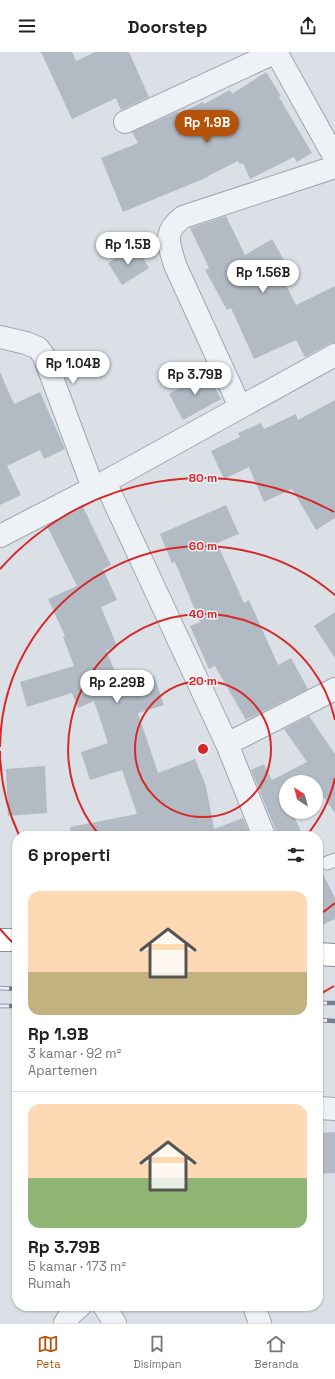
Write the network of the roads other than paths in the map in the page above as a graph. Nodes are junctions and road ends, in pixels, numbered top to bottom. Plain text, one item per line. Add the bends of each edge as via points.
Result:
1 (276, 52) edge
2 (125, 122) dead end
3 (335, 158) edge
4 (335, 167) edge
5 (0, 337) edge
6 (335, 355) edge
7 (240, 407) junction
8 (99, 485) junction
9 (0, 536) edge
10 (335, 689) edge
11 (227, 744) junction
12 (262, 831) edge
13 (0, 940) edge
14 (12, 940) edge
15 (323, 954) edge
16 (335, 955) edge
17 (323, 1108) edge
18 (335, 1109) edge
19 (74, 1311) edge
20 (107, 1311) edge
21 (256, 1311) edge
22 (65, 1323) edge
23 (115, 1323) edge
24 (260, 1323) edge

1 - 2 street
1 - 3 street
4 - 7 street via 183,217 169,232 175,265
5 - 8 street via 26,342 38,348 44,356
6 - 7 street
7 - 8 street
8 - 9 street
8 - 11 street
10 - 11 street
11 - 12 street
13 - 14 highway
15 - 16 highway
17 - 18 street
19 - 22 street
20 - 23 street
21 - 24 street

